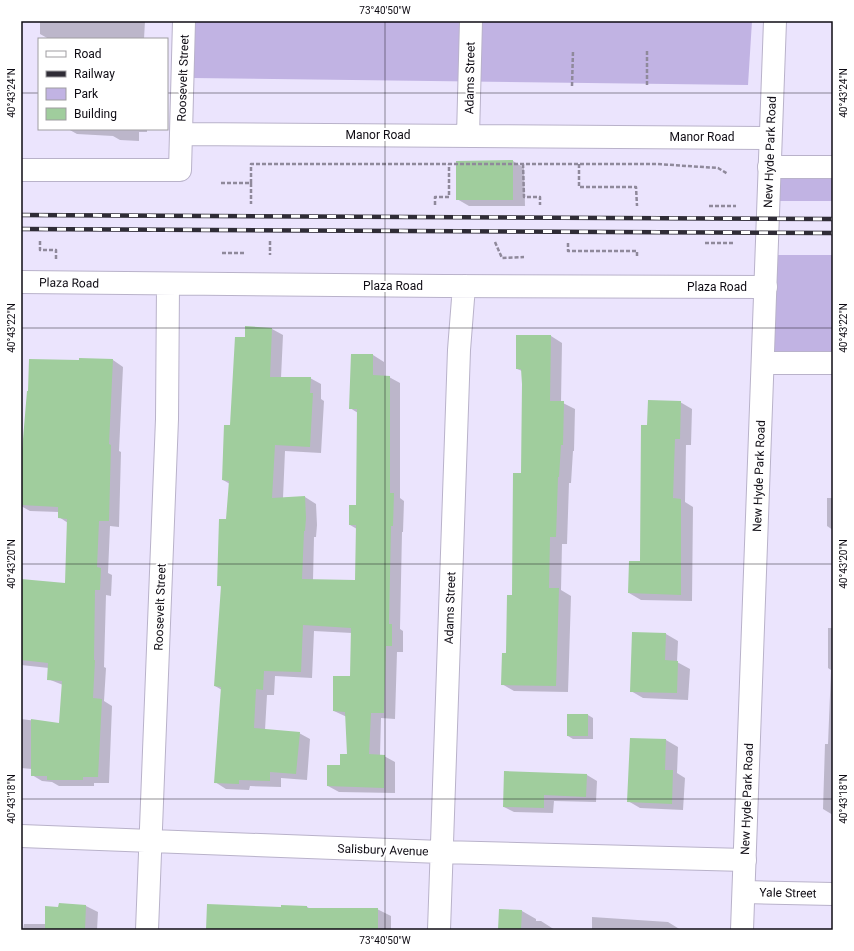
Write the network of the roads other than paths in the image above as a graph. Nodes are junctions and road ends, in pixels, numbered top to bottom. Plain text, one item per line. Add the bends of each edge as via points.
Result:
1 (184, 21) edge
2 (471, 21) edge
3 (775, 21) edge
4 (181, 134) junction
5 (468, 136) junction
6 (770, 138) junction
7 (769, 167) junction
8 (833, 167) edge
9 (21, 170) edge
10 (21, 282) edge
11 (168, 285) junction
12 (464, 286) junction
13 (766, 287) junction
14 (764, 363) junction
15 (833, 363) edge
16 (21, 836) edge
17 (151, 841) junction
18 (441, 852) junction
19 (745, 860) junction
20 (744, 892) junction
21 (833, 894) edge
22 (147, 930) edge
23 (439, 930) edge
24 (742, 930) edge

1 - 4 street, Roosevelt Street
2 - 5 street, Adams Street
3 - 6 street, New Hyde Park Road
4 - 5 street, Manor Road
4 - 9 street via 180,170
5 - 6 street, Manor Road
6 - 7 street, New Hyde Park Road
7 - 8 street
7 - 13 street, New Hyde Park Road
10 - 11 street, Plaza Road
11 - 12 street, Plaza Road
11 - 17 street, Roosevelt Street via 167,419
12 - 13 street, Plaza Road
12 - 18 street, Adams Street via 459,350
13 - 14 street, New Hyde Park Road
14 - 15 street
14 - 19 street, New Hyde Park Road
16 - 17 street, Salisbury Avenue
17 - 18 street, Salisbury Avenue
17 - 22 street, Roosevelt Street
18 - 19 street, Salisbury Avenue
18 - 23 street, Adams Street
19 - 20 street, New Hyde Park Road
20 - 21 street, Yale Street
20 - 24 street, New Hyde Park Road

